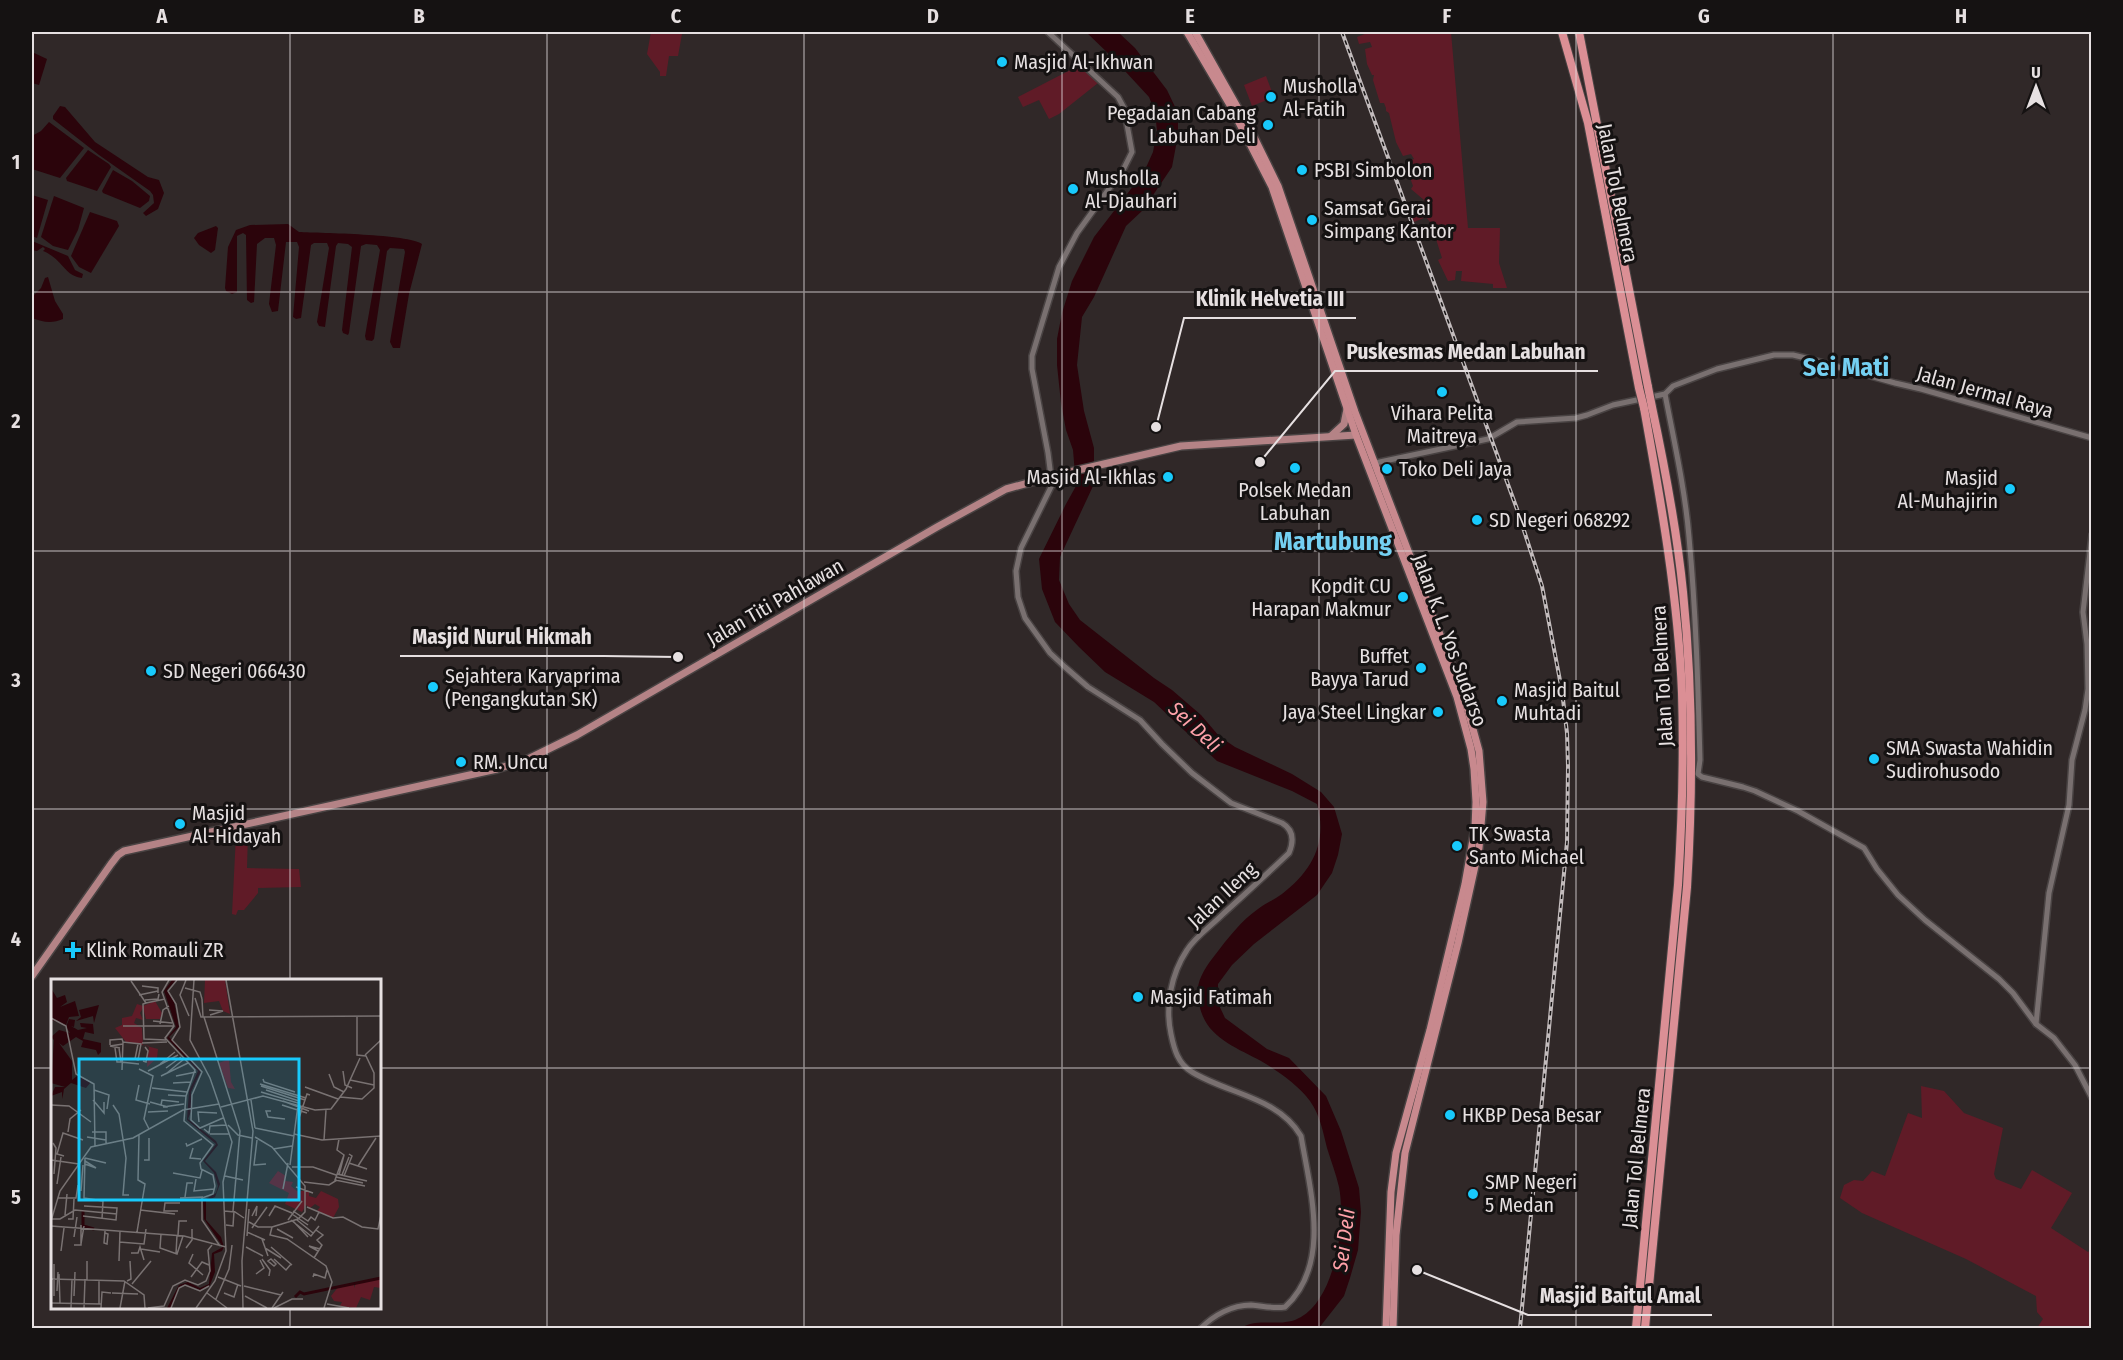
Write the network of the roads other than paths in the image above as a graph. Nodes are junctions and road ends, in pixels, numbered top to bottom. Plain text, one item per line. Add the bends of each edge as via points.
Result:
1 (1048, 32) edge
2 (1187, 32) edge
3 (1195, 32) edge
4 (1562, 32) edge
5 (1579, 32) edge
6 (1280, 201) junction
7 (1644, 387) junction
8 (1665, 394) junction
9 (1648, 408) junction
10 (1347, 409) junction
11 (1360, 434) junction
12 (1329, 437) junction
13 (2091, 438) edge
14 (1375, 463) junction
15 (1051, 477) junction
16 (1385, 499) junction
17 (2091, 535) edge
18 (1468, 721) junction
19 (32, 976) edge
20 (2036, 1024) junction
21 (2091, 1098) edge
22 (1201, 1329) edge
23 (1386, 1329) edge
24 (1393, 1329) edge
25 (1636, 1329) edge
26 (1645, 1329) edge

1 - 15 street via 1118,97 1124,108 1132,152 1077,233 1059,267 1032,356
2 - 6 highway, Jalan K. L. Yos Sudarso
3 - 6 highway, Jalan K. L. Yos Sudarso via 1273,173
4 - 7 highway, Jalan Tol Belmera via 1588,123
5 - 7 highway, Jalan Tol Belmera
6 - 10 highway, Jalan K. L. Yos Sudarso
6 - 11 highway, Jalan K. L. Yos Sudarso
7 - 9 highway, Jalan Tol Belmera, bridge
8 - 13 street, Jalan Jermal Raya via 1673,386 1717,369 1774,355 1793,355
8 - 14 street, Jalan Jermal Raya via 1576,418 1517,422 1488,439
8 - 20 street via 1689,536 1698,670 1698,774 1743,786 1778,801 1864,848 1898,895 1999,979
9 - 25 highway, Jalan Tol Belmera via 1673,590 1682,692 1681,835
9 - 26 highway, Jalan Tol Belmera via 1672,508 1683,592 1691,778 1686,898
10 - 11 highway, Jalan K. L. Yos Sudarso
10 - 12 main road via 1344,424
11 - 12 main road, Jalan Titi Pahlawan
11 - 14 highway, Jalan K. L. Yos Sudarso
11 - 16 highway, Jalan K. L. Yos Sudarso
12 - 15 main road, Jalan Titi Pahlawan via 1181,446
14 - 16 highway, Jalan K. L. Yos Sudarso
15 - 19 main road, Jalan Titi Pahlawan via 1006,489 578,735 528,759 124,851
15 - 22 street, Jalan Ileng via 1052,485 1022,548 1016,571 1018,597 1033,632 1065,668 1140,720 1192,773 1231,803 1288,826 1292,834 1290,853 1187,950 1173,977 1169,1026 1179,1060 1191,1072 1268,1105 1294,1125 1301,1136 1314,1214 1314,1242 1304,1280 1285,1307 1234,1307
16 - 18 highway, Jalan K. L. Yos Sudarso
17 - 20 street via 2083,612 2088,689 2072,760 2069,805 2049,893
18 - 23 highway, Jalan K. L. Yos Sudarso via 1476,802 1473,844 1443,977 1396,1153
18 - 24 highway, Jalan K. L. Yos Sudarso via 1479,751 1482,776 1480,838 1405,1153 1396,1235
20 - 21 street via 2054,1038 2075,1065

